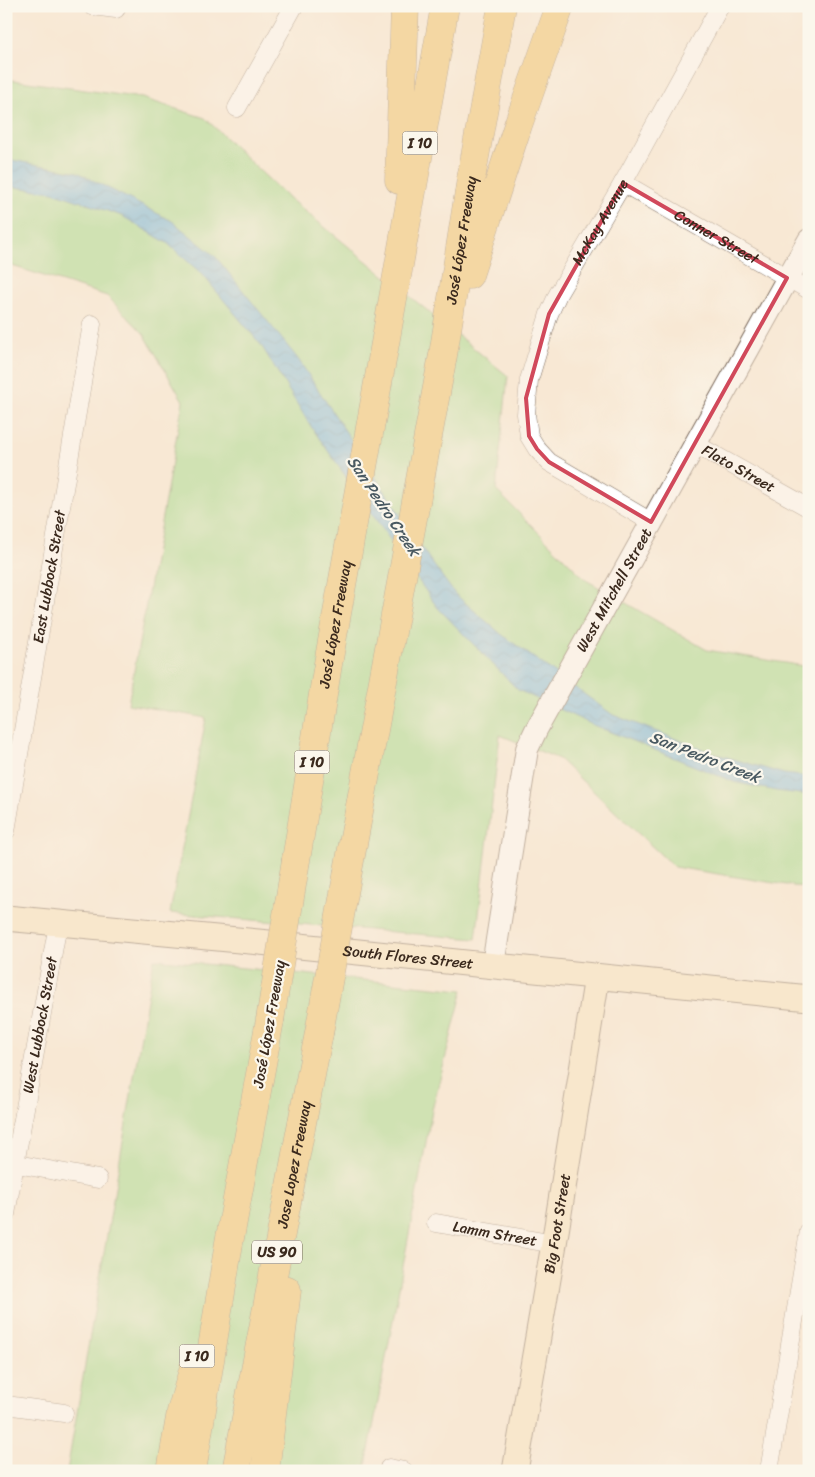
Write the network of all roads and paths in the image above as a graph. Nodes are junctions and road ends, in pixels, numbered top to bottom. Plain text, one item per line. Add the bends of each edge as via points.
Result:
1 (92, 6) edge
2 (294, 6) edge
3 (405, 6) edge
4 (445, 6) edge
5 (502, 6) edge
6 (560, 6) edge
7 (720, 6) edge
8 (116, 9) dead end
9 (237, 108) dead end
10 (623, 183) junction
11 (809, 240) edge
12 (787, 278) junction
13 (396, 279) junction
14 (809, 290) edge
15 (92, 324) dead end
16 (441, 363) junction
17 (695, 444) junction
18 (809, 508) edge
19 (651, 522) junction
20 (6, 831) edge
21 (6, 918) edge
22 (58, 924) junction
23 (493, 966) junction
24 (597, 976) junction
25 (809, 998) edge
26 (318, 1033) junction
27 (11, 1163) edge
28 (98, 1179) dead end
29 (6, 1214) edge
30 (436, 1223) dead end
31 (809, 1231) edge
32 (229, 1243) junction
33 (554, 1244) junction
34 (6, 1405) edge
35 (64, 1414) dead end
36 (171, 1471) edge
37 (192, 1471) edge
38 (236, 1471) edge
39 (265, 1471) edge
40 (515, 1471) edge
41 (769, 1471) edge

1 - 8 street
2 - 9 street
3 - 13 highway
4 - 13 highway, José López Freeway / I 10
5 - 16 highway, José López Freeway
6 - 16 highway
7 - 10 street, McKay Avenue
10 - 12 street, Conner Street
10 - 19 street, McKay Avenue via 549,314 529,380 526,414 529,436 537,450 550,462
11 - 12 street, West Mitchell Street
12 - 14 street, Conner Street
12 - 17 street, West Mitchell Street
13 - 32 highway, José López Freeway / I 10, bridge
15 - 20 street, East Lubbock Street
16 - 26 highway, José López Freeway, bridge
17 - 18 street, Flato Street
17 - 19 street, West Mitchell Street
19 - 23 street, West Mitchell Street via 527,749
21 - 22 main road, South Flores Street
22 - 23 main road, South Flores Street
22 - 27 street, West Lubbock Street
23 - 24 main road, South Flores Street
24 - 25 main road, South Flores Street
24 - 33 main road, Big Foot Street
26 - 38 highway, Jose Lopez Freeway / US 90
26 - 39 highway
27 - 28 street
27 - 29 street, West Lubbock Street
30 - 33 street, Lamm Street
31 - 41 street
32 - 36 highway, I 10 via 181,1412
32 - 37 highway
33 - 40 main road, Big Foot Street
34 - 35 street

